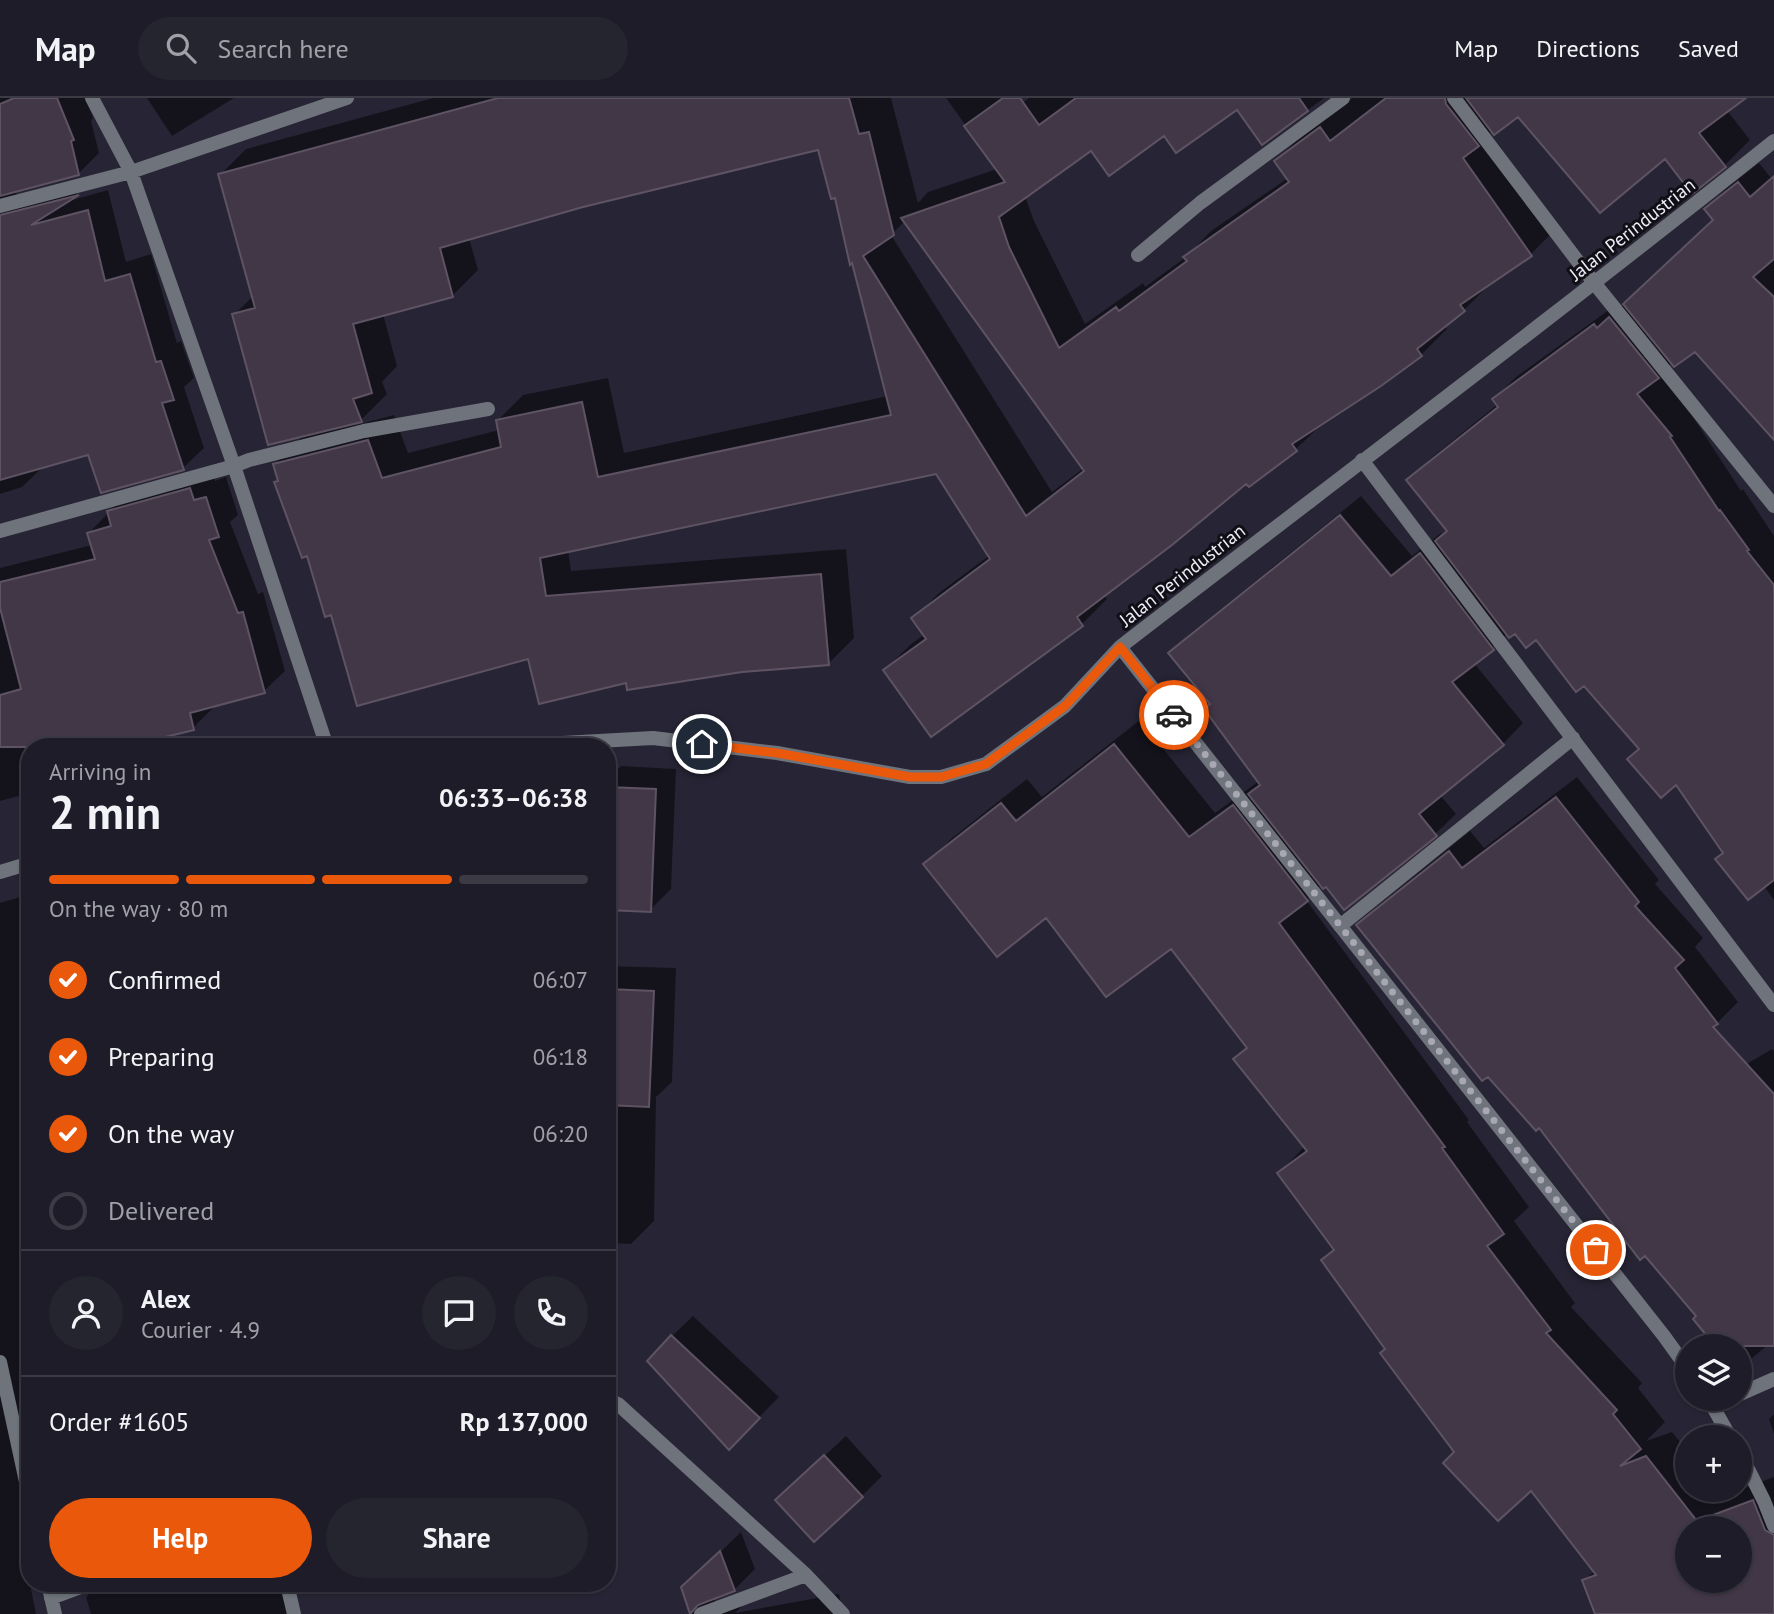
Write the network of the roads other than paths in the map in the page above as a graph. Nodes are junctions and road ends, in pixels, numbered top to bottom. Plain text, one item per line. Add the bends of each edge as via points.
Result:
1 (92, 98) edge
2 (347, 98) edge
3 (1343, 98) edge
4 (1454, 98) edge
5 (1774, 141) edge
6 (131, 172) junction
7 (0, 206) edge
8 (1139, 255) dead end
9 (1595, 284) junction
10 (488, 408) dead end
11 (1362, 460) junction
12 (234, 466) junction
13 (1774, 506) edge
14 (0, 531) edge
15 (1120, 647) junction
16 (324, 738) edge
17 (1573, 738) junction
18 (616, 740) edge
19 (21, 866) edge
20 (0, 872) edge
21 (1340, 926) junction
22 (1774, 1005) edge
23 (1675, 1351) edge
24 (0, 1362) edge
25 (1774, 1379) edge
26 (1752, 1389) edge
27 (616, 1403) edge
28 (21, 1459) edge
29 (1752, 1477) edge
30 (1774, 1526) edge
31 (806, 1576) junction
32 (50, 1592) edge
33 (289, 1592) edge
34 (55, 1614) edge
35 (295, 1614) edge
36 (701, 1614) edge
37 (843, 1614) edge

1 - 6 street
2 - 6 street
3 - 8 street via 1200,203
4 - 9 street
5 - 9 street, Jalan Perindustrian
6 - 7 street
6 - 12 street
9 - 11 street, Jalan Perindustrian
9 - 13 street
10 - 12 street via 364,431
11 - 15 street, Jalan Perindustrian
11 - 17 street
12 - 14 street
12 - 16 street
15 - 18 street, Jalan Perindustrian via 1065,706 986,764 941,777 910,777 777,753 653,738
15 - 21 street
17 - 21 street
17 - 22 street
19 - 20 street
21 - 23 street
24 - 28 street
25 - 26 street
27 - 31 street
29 - 30 street
31 - 36 street
31 - 37 street
32 - 34 street
33 - 35 street

